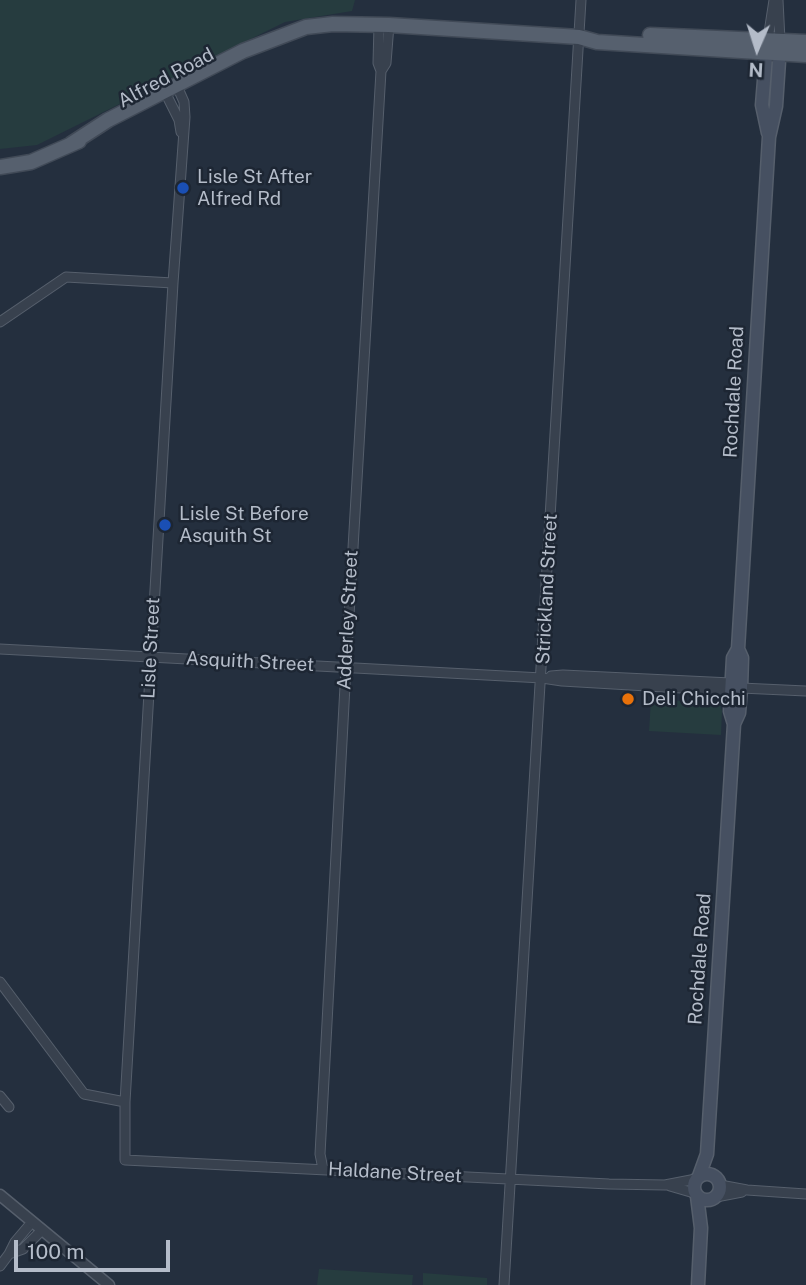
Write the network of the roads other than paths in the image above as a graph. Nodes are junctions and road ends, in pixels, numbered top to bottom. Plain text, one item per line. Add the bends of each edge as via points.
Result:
1 (581, 0) edge
2 (776, 0) edge
3 (384, 25) junction
4 (579, 37) junction
5 (806, 42) edge
6 (773, 46) junction
7 (806, 55) edge
8 (173, 93) junction
9 (182, 137) junction
10 (0, 167) edge
11 (173, 283) junction
12 (0, 322) edge
13 (0, 649) edge
14 (150, 658) junction
15 (345, 667) junction
16 (542, 678) junction
17 (735, 687) junction
18 (806, 691) edge
19 (0, 982) edge
20 (0, 1096) edge
21 (125, 1102) junction
22 (9, 1107) dead end
23 (125, 1160) joint
24 (323, 1169) junction
25 (510, 1178) junction
26 (706, 1188) junction
27 (806, 1194) edge
28 (0, 1195) edge
29 (32, 1222) junction
30 (42, 1230) junction
31 (4, 1260) edge
32 (109, 1285) edge
33 (504, 1285) edge
34 (698, 1285) edge

1 - 4 street, Strickland Street
2 - 6 street
3 - 4 main road, Alfred Road
3 - 8 main road, Alfred Road via 306,27 275,38 244,59
3 - 15 street, Adderley Street
4 - 6 main road, Alfred Road via 598,33
4 - 16 street, Strickland Street
5 - 6 main road, Alfred Road
6 - 7 main road, Alfred Road
6 - 17 main road, Rochdale Road via 776,106 769,137 738,649 733,658
8 - 9 street, Lisle Street
8 - 9 street, Lisle Street via 185,117
8 - 10 main road, Alfred Road via 31,162
9 - 11 street, Lisle Street
11 - 12 street via 66,277
11 - 14 street, Lisle Street
13 - 14 street, Asquith Street
14 - 15 street, Asquith Street
14 - 21 street, Lisle Street
15 - 16 street, Asquith Street
15 - 24 street, Adderley Street via 320,1154
16 - 17 street, Asquith Street
16 - 25 street, Strickland Street
17 - 18 street, Asquith Street
17 - 26 main road, Rochdale Road via 730,711 734,724
19 - 21 street via 84,1094
20 - 22 street
21 - 23 street, Lisle Street
23 - 24 street, Haldane Street
24 - 25 street, Haldane Street
25 - 26 street, Haldane Street
25 - 33 street, Strickland Street
26 - 27 street, Haldane Street
26 - 34 main road
28 - 29 street
29 - 30 street
29 - 31 street
30 - 31 street
30 - 32 street

